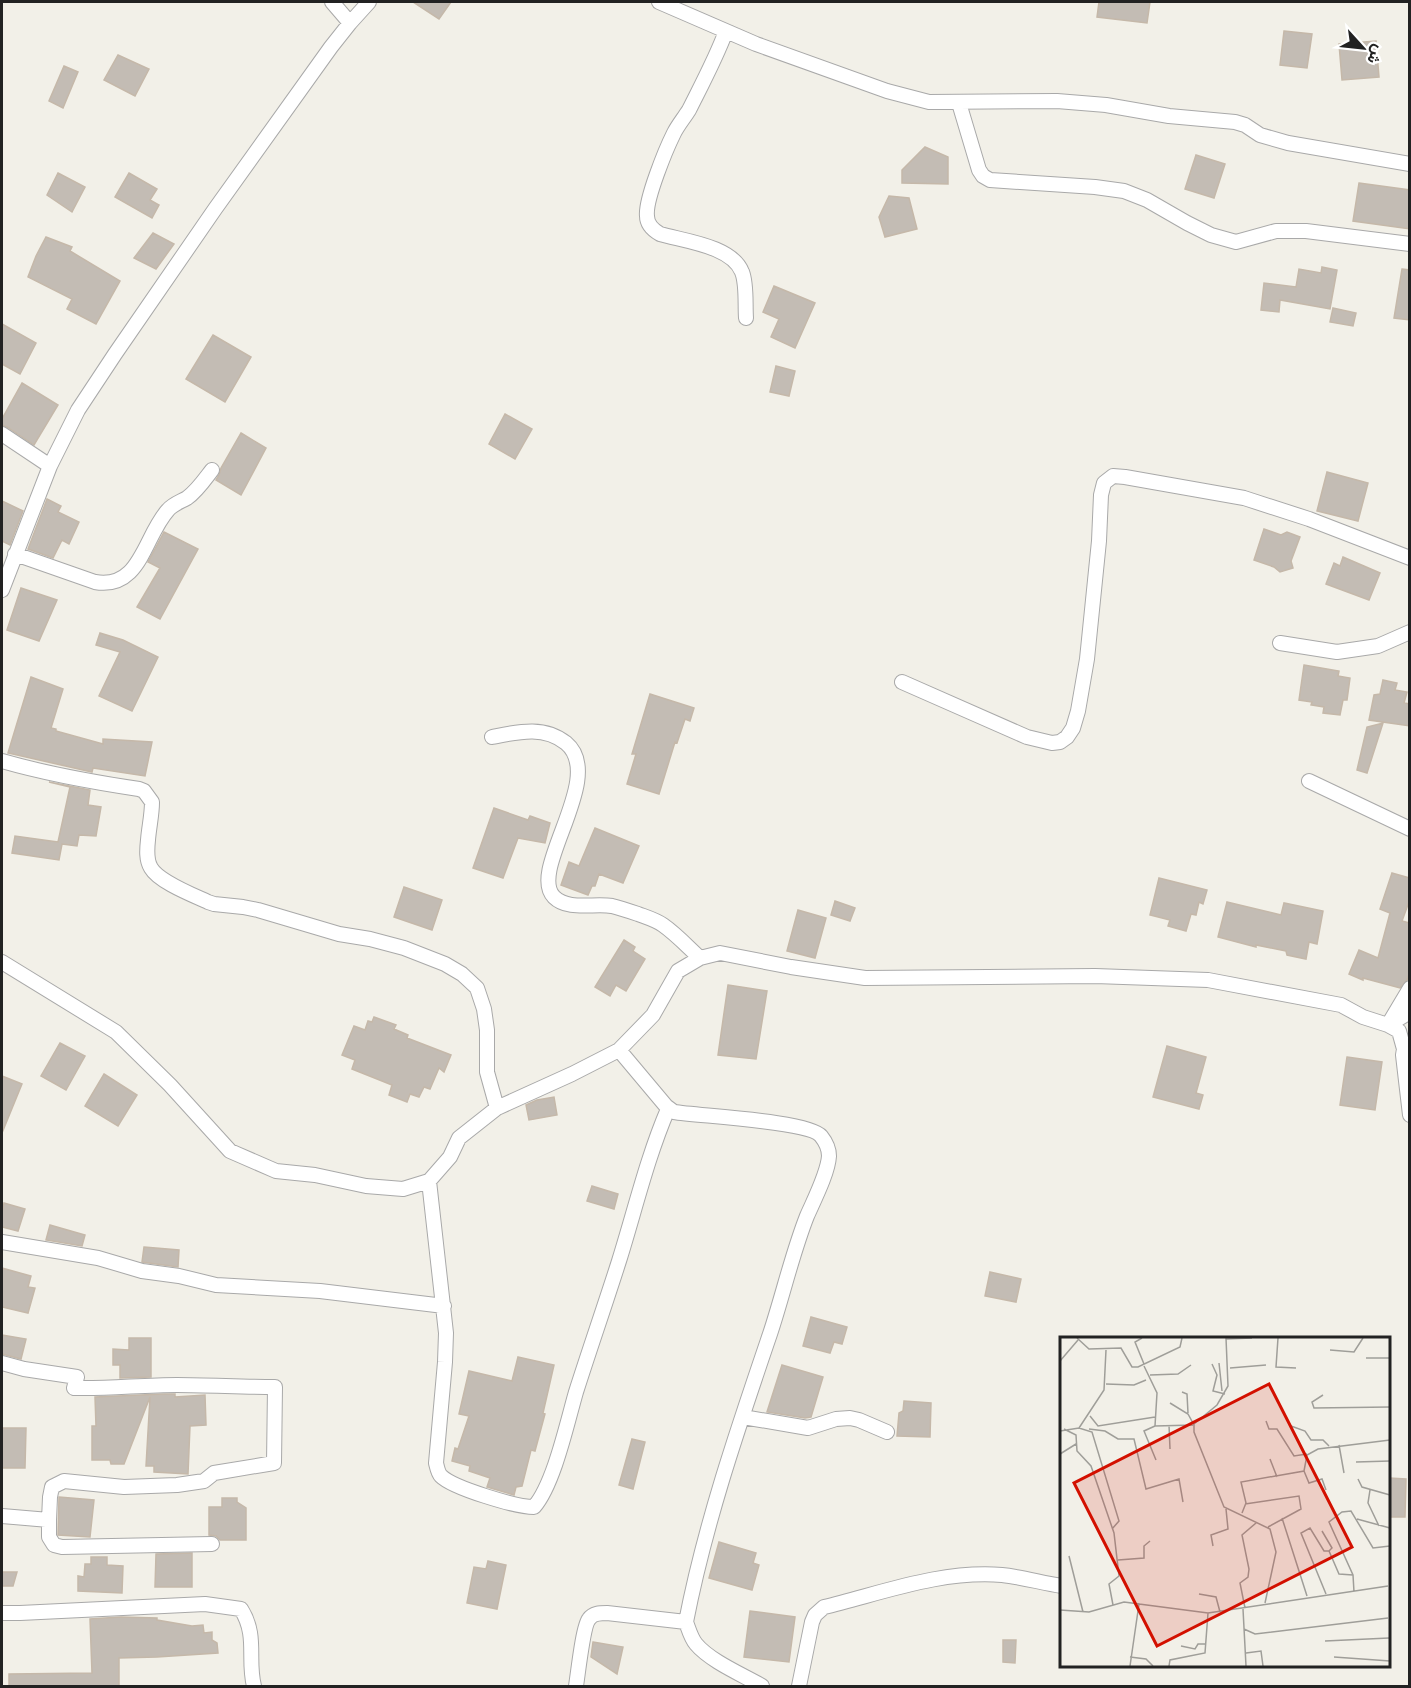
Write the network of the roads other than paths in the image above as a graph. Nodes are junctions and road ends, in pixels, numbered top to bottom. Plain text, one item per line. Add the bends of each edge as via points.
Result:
1 (332, 2) edge
2 (369, 2) edge
3 (659, 2) edge
4 (350, 23) junction
5 (726, 31) junction
6 (959, 103) junction
7 (1410, 164) edge
8 (1410, 244) edge
9 (746, 318) dead end
10 (2, 434) edge
11 (50, 466) junction
12 (212, 470) dead end
13 (15, 554) junction
14 (1410, 558) edge
15 (2, 590) edge
16 (1410, 632) edge
17 (1280, 643) dead end
18 (902, 682) dead end
19 (492, 737) dead end
20 (2, 761) edge
21 (1309, 781) dead end
22 (1410, 828) edge
23 (700, 958) junction
24 (2, 962) edge
25 (1410, 988) edge
26 (1410, 1012) edge
27 (1388, 1025) junction
28 (619, 1050) junction
29 (497, 1108) junction
30 (668, 1108) junction
31 (1410, 1115) edge
32 (429, 1181) junction
33 (2, 1242) edge
34 (444, 1306) junction
35 (2, 1363) edge
36 (743, 1417) junction
37 (887, 1432) dead end
38 (2, 1516) edge
39 (49, 1520) junction
40 (212, 1544) dead end
41 (1060, 1586) edge
42 (2, 1612) edge
43 (686, 1622) junction
44 (254, 1686) edge
45 (576, 1686) edge
46 (762, 1686) edge
47 (799, 1686) edge

1 - 4 street
2 - 4 street
3 - 5 street
4 - 11 street via 115,354 78,410
5 - 6 street via 887,91 929,102
5 - 9 street via 665,152 646,217 660,234 724,252 734,259 742,271
6 - 7 street via 1057,101 1235,122 1288,143
6 - 8 street via 979,170 990,180 1124,190 1203,231 1236,242 1276,231 1306,231
10 - 11 street
11 - 13 street
12 - 13 street via 188,497 169,508 125,578 106,584 95,582
13 - 15 street
14 - 18 street via 1244,498 1113,476 1104,483 1101,495 1087,658 1078,711 1067,737 1052,743 1027,737
16 - 17 street via 1378,646 1337,652
19 - 23 street via 542,731 558,736 571,747 576,759 577,788 550,866 553,896 580,906 612,906 662,924
20 - 29 street via 144,791 152,802 147,852 152,869 167,882 208,902 258,910 405,948 462,974 477,988 484,1009 487,1072
21 - 22 street
23 - 27 street via 720,953 865,978 1095,976 1208,980 1341,1005
23 - 28 street via 678,971 653,1015
24 - 32 street via 116,1032 230,1151 276,1172 315,1175 366,1186 403,1189
25 - 27 street
26 - 27 street
27 - 31 street via 1399,1031 1404,1049
28 - 29 street
28 - 30 street
29 - 32 street via 459,1138 450,1157
30 - 34 street via 646,1167 546,1490 534,1507 508,1504 466,1489 441,1476 438,1470 445,1362
30 - 36 street via 674,1112 809,1129 819,1133 827,1144 826,1168 799,1238
32 - 34 street
33 - 34 street via 98,1258 216,1285 320,1291
35 - 39 street via 77,1377 74,1389 275,1387 274,1463 214,1473 204,1481 177,1485 124,1487 64,1481 52,1487
36 - 37 street via 808,1428 850,1418
36 - 43 street via 716,1500
38 - 39 street
39 - 40 street via 49,1537 54,1545 62,1547
41 - 47 street via 1001,1575 956,1577 918,1581 824,1607 812,1622
42 - 44 street via 205,1604 241,1609 252,1642
43 - 45 street via 607,1613 591,1616
43 - 46 street via 690,1635 704,1651

